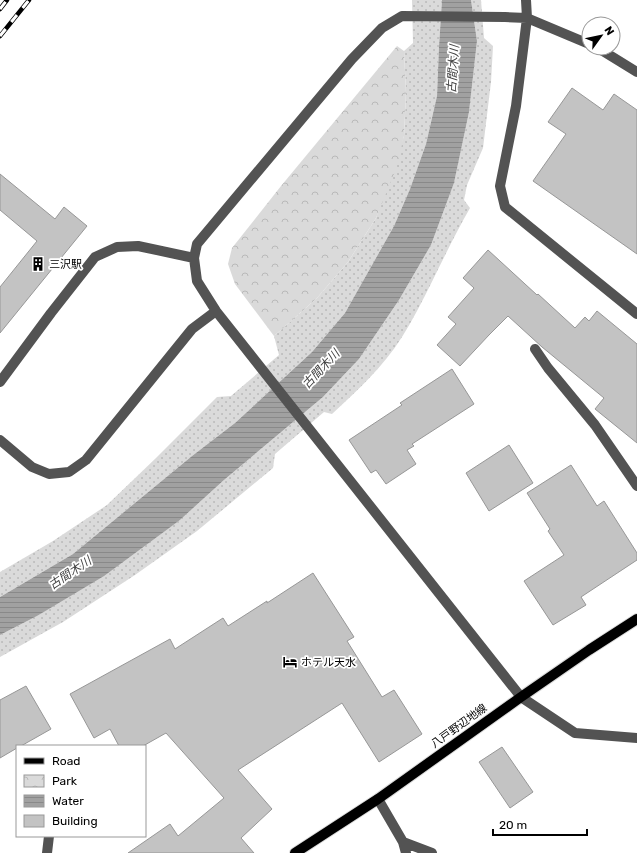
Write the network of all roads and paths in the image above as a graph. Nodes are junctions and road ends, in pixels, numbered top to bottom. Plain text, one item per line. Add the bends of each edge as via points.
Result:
1 (526, 0) edge
2 (527, 18) junction
3 (581, 41) edge
4 (611, 56) edge
5 (637, 72) edge
6 (194, 258) junction
7 (216, 312) junction
8 (637, 314) edge
9 (535, 349) dead end
10 (0, 382) edge
11 (0, 440) edge
12 (637, 486) edge
13 (637, 619) edge
14 (521, 696) junction
15 (637, 738) edge
16 (378, 799) junction
17 (49, 837) edge
18 (403, 842) junction
19 (47, 853) edge
20 (295, 853) edge
21 (406, 853) edge
22 (432, 853) edge

1 - 2 street
2 - 3 street
2 - 6 street via 402,16 382,28 352,59 197,244
2 - 8 street via 516,106 500,186 505,207
4 - 5 street
6 - 7 street via 197,281
6 - 10 street via 138,246 117,247 95,257
7 - 11 street via 192,329 86,460 69,472 49,474 32,467
7 - 14 street
9 - 12 street via 595,425
13 - 14 main road, 八戸野辺地線
14 - 15 street via 575,733
14 - 16 main road, 八戸野辺地線
16 - 18 street
16 - 20 main road, 八戸野辺地線
17 - 19 street
18 - 21 street
18 - 22 street

